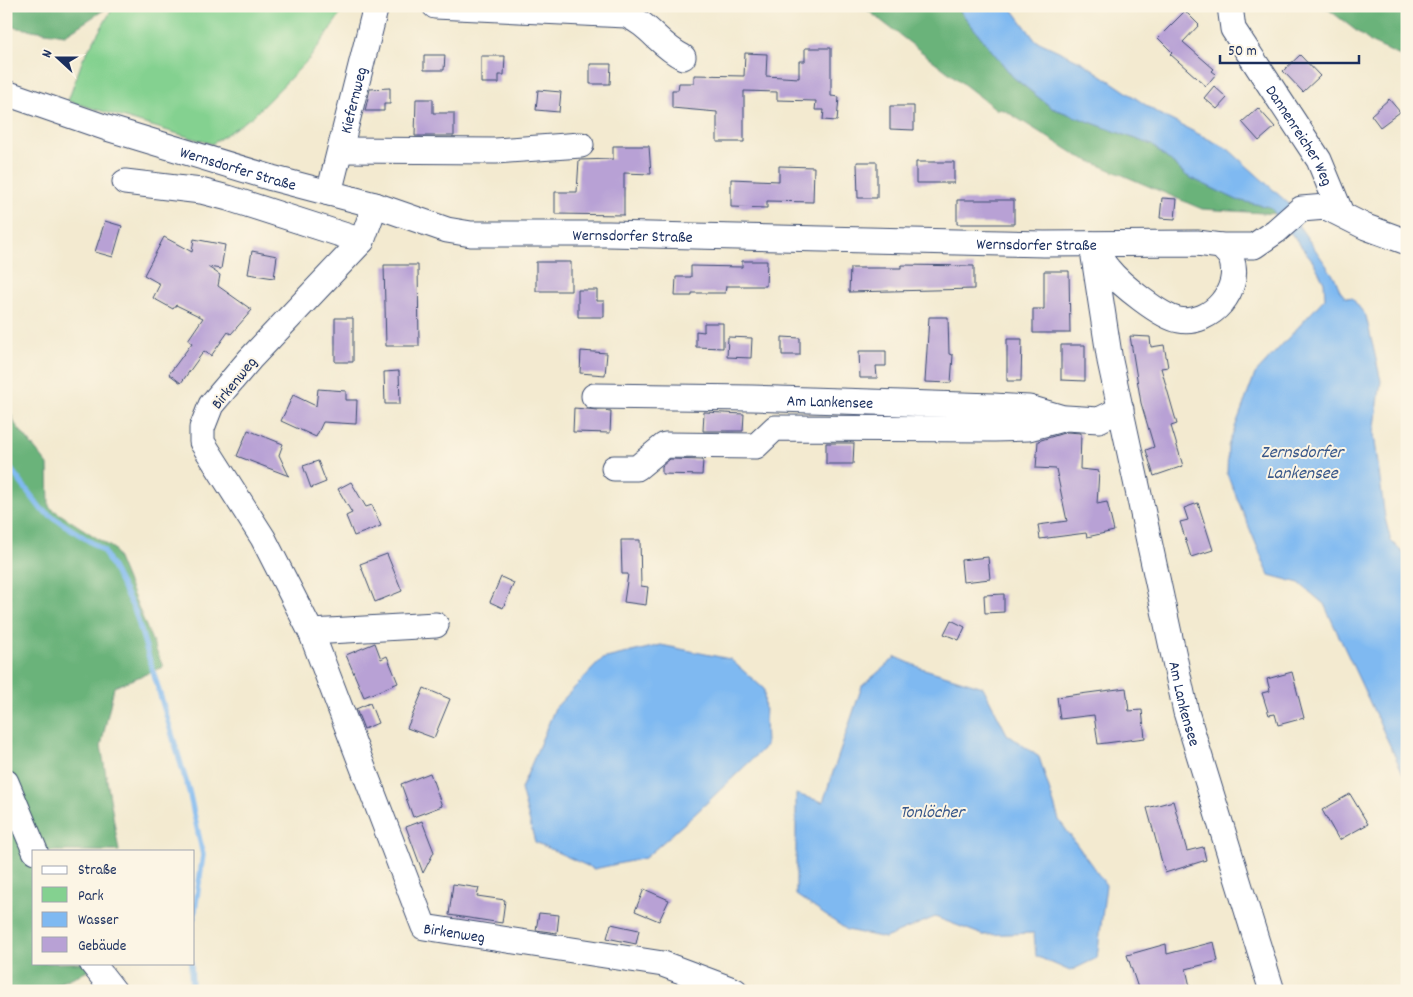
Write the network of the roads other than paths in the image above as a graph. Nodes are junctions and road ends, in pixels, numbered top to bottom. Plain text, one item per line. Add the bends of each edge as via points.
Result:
1 (376, 6) edge
2 (435, 6) edge
3 (1230, 6) edge
4 (683, 57) dead end
5 (6, 93) edge
6 (581, 145) dead end
7 (341, 150) junction
8 (125, 182) dead end
9 (329, 193) junction
10 (375, 205) junction
11 (1342, 213) junction
12 (362, 241) junction
13 (1407, 242) edge
14 (1092, 244) junction
15 (1221, 246) junction
16 (594, 396) dead end
17 (1121, 409) junction
18 (1066, 418) junction
19 (614, 468) dead end
20 (436, 625) dead end
21 (311, 632) junction
22 (6, 782) edge
23 (35, 850) edge
24 (93, 964) edge
25 (114, 991) edge
26 (735, 991) edge
27 (1272, 991) edge

1 - 7 street, Kiefernweg via 352,94
2 - 4 street via 626,15 641,21 671,51
3 - 11 street, Dannenreicher Weg via 1233,29 1319,160
5 - 9 street, Wernsdorfer Straße via 107,128
6 - 7 street via 496,151
7 - 9 street, Kiefernweg
8 - 12 street via 219,196
9 - 10 street, Wernsdorfer Straße
10 - 12 street, Birkenweg
10 - 14 street, Wernsdorfer Straße via 447,230 471,234
11 - 13 street via 1366,227
11 - 15 street, Wernsdorfer Straße via 1326,207 1301,209 1254,246
12 - 21 street, Birkenweg via 250,359 211,405 202,428 202,442 263,538
14 - 15 street, Wernsdorfer Straße via 1197,242
14 - 15 street via 1108,269 1160,314 1180,320 1201,319 1222,304 1232,283 1233,271 1230,257
14 - 17 street, Am Lankensee via 1100,306
16 - 18 street, Am Lankensee via 993,406 1029,408
17 - 18 street, Am Lankensee via 1099,420
17 - 27 street, Am Lankensee via 1186,712
18 - 19 street, Am Lankensee via 1030,428 994,430 775,428 756,446 665,445 637,468
20 - 21 street
21 - 26 street, Birkenweg via 424,928 663,964
22 - 23 street
24 - 25 street

